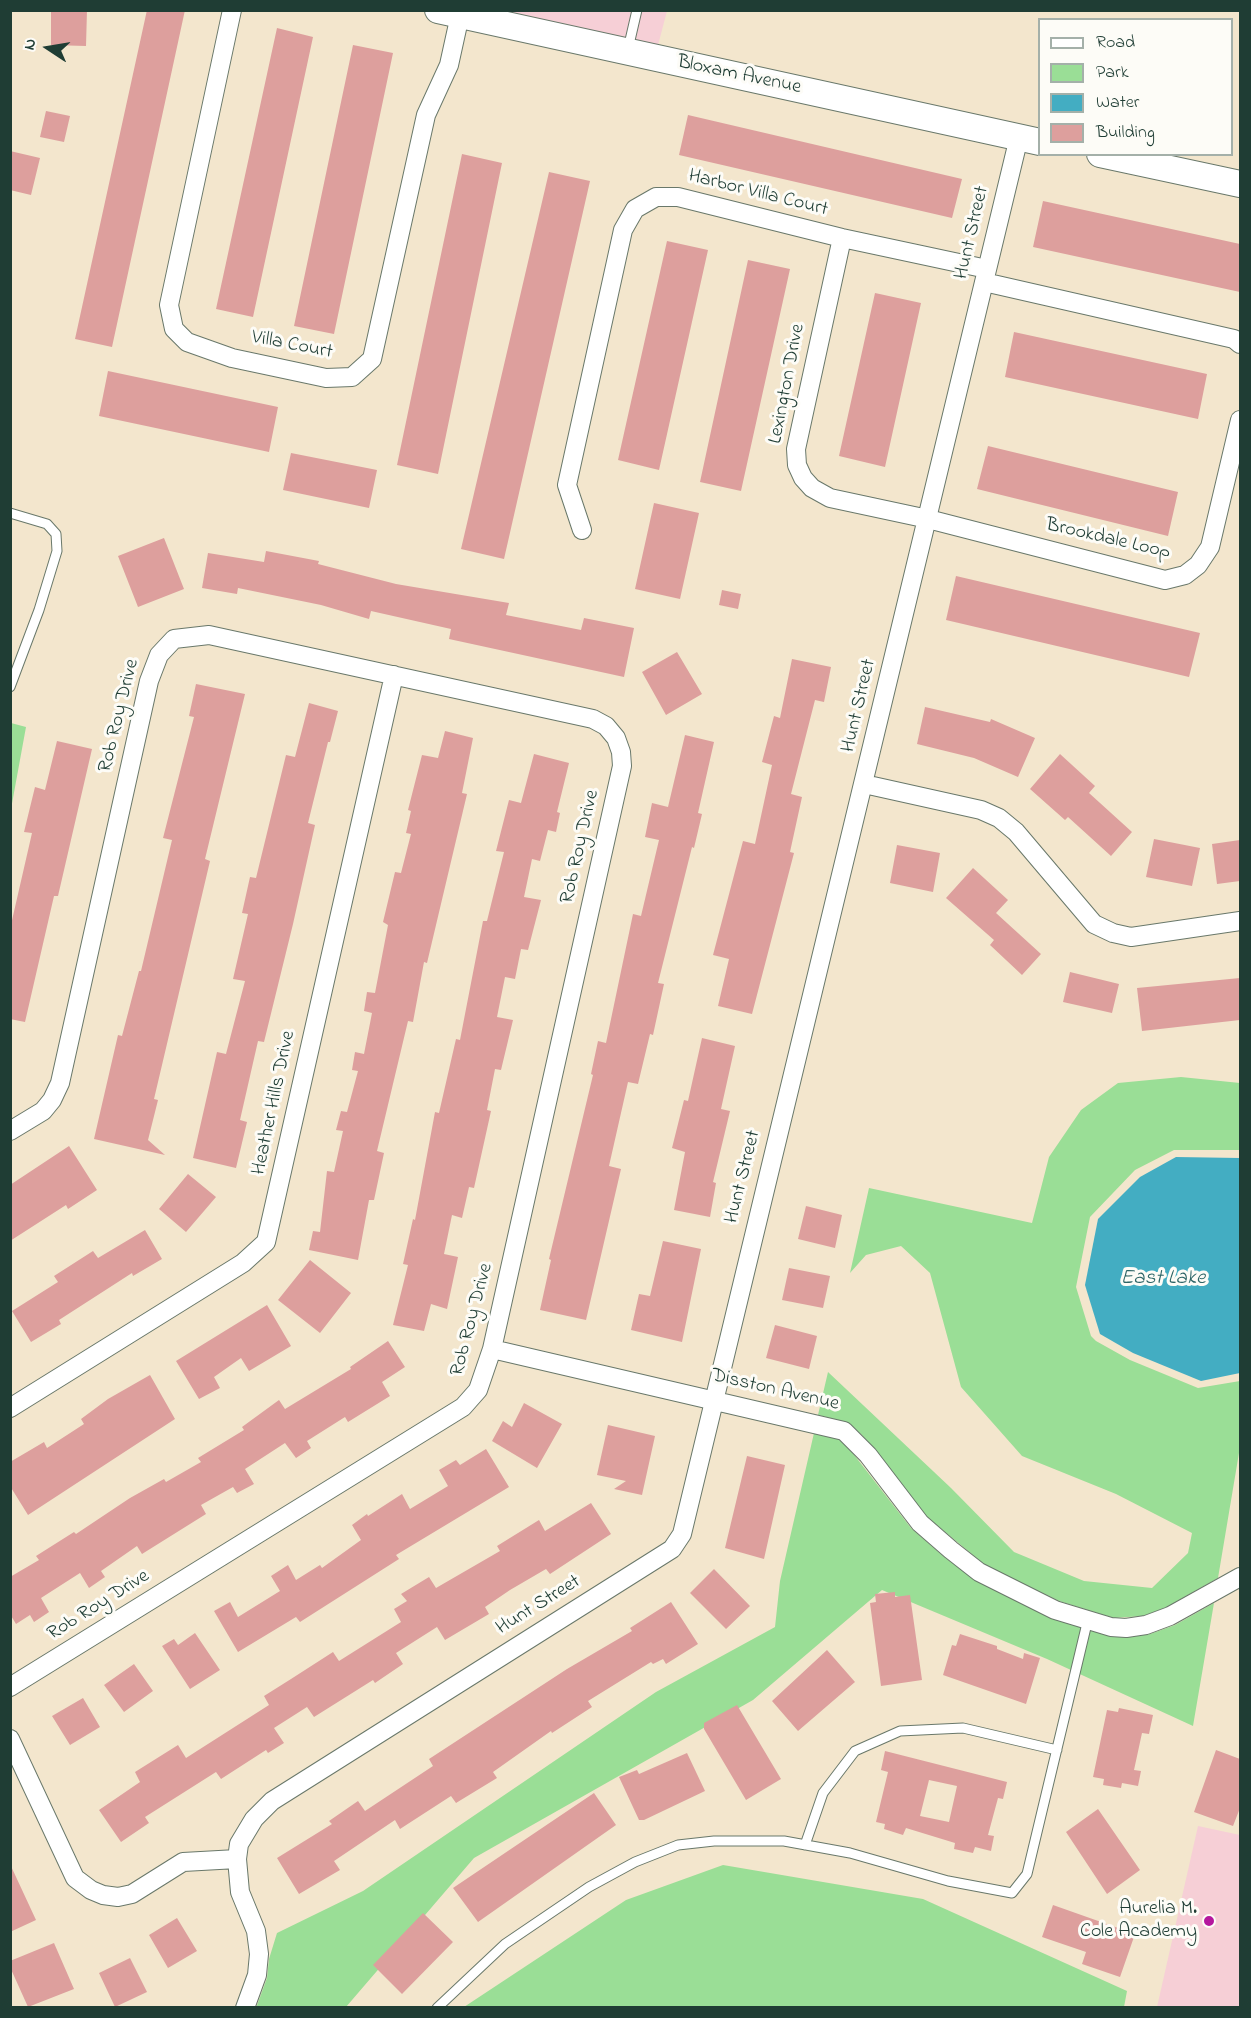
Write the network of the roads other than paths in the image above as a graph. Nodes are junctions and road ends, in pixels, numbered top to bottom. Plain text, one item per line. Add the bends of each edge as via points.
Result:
1 (232, 10) edge
2 (637, 10) edge
3 (449, 13) edge
4 (504, 18) edge
5 (627, 52) junction
6 (1029, 139) edge
7 (1109, 156) edge
8 (1240, 184) edge
9 (842, 238) junction
10 (986, 275) junction
11 (1240, 344) edge
12 (1240, 420) edge
13 (10, 513) edge
14 (928, 519) junction
15 (582, 530) dead end
16 (394, 675) junction
17 (10, 687) edge
18 (864, 784) junction
19 (1240, 921) edge
20 (10, 1131) edge
21 (492, 1349) junction
22 (713, 1399) junction
23 (10, 1408) edge
24 (1240, 1577) edge
25 (1088, 1619) junction
26 (10, 1687) edge
27 (10, 1739) edge
28 (1057, 1750) junction
29 (805, 1845) junction
30 (237, 1859) junction
31 (244, 2007) edge
32 (437, 2007) edge

1 - 3 street, Villa Court via 169,305 174,329 187,342 232,358 326,378 352,377 372,359 426,115 449,65
2 - 5 lane
3 - 4 street, Bloxam Avenue
4 - 5 street, Bloxam Avenue
5 - 6 street, Bloxam Avenue
6 - 10 street, Hunt Street
7 - 8 street
9 - 10 street, Harbor Villa Court
9 - 14 street, Lexington Drive via 796,449 797,465 812,488 830,498
9 - 15 street, Harbor Villa Court via 678,197 656,197 635,209 623,230 567,485
10 - 11 street
10 - 14 street, Hunt Street
12 - 14 street, Brookdale Loop via 1210,547 1198,565 1185,575 1165,580
13 - 17 lane via 47,524 56,534 57,551 36,621
14 - 18 street, Hunt Street
16 - 20 street, Rob Roy Drive via 209,635 174,639 159,655 149,681 60,1083 43,1111
16 - 21 street, Rob Roy Drive via 593,718 616,738 621,752 622,766
16 - 23 street, Heather Hills Drive via 266,1242 243,1263
18 - 19 street via 981,810 999,818 1016,832 1094,924 1113,933 1131,937
18 - 22 street, Hunt Street
21 - 22 street, Disston Avenue
21 - 26 street, Rob Roy Drive via 478,1390 463,1407
22 - 25 street, Disston Avenue via 844,1431 868,1455 920,1523 979,1572 1055,1610
22 - 30 street, Hunt Street via 682,1534 672,1549 272,1801 246,1831
24 - 25 street, Disston Avenue via 1146,1625 1126,1628
25 - 28 lane
27 - 30 street via 75,1878 91,1890 118,1897 132,1894 183,1862
28 - 29 lane via 963,1728 900,1731 855,1751 824,1792
28 - 29 lane via 1027,1874 1012,1893
29 - 32 lane via 784,1841 714,1841 678,1845 635,1862 589,1887 505,1944
30 - 31 street, Hunt Street via 240,1892 256,1931 259,1954 257,1975

